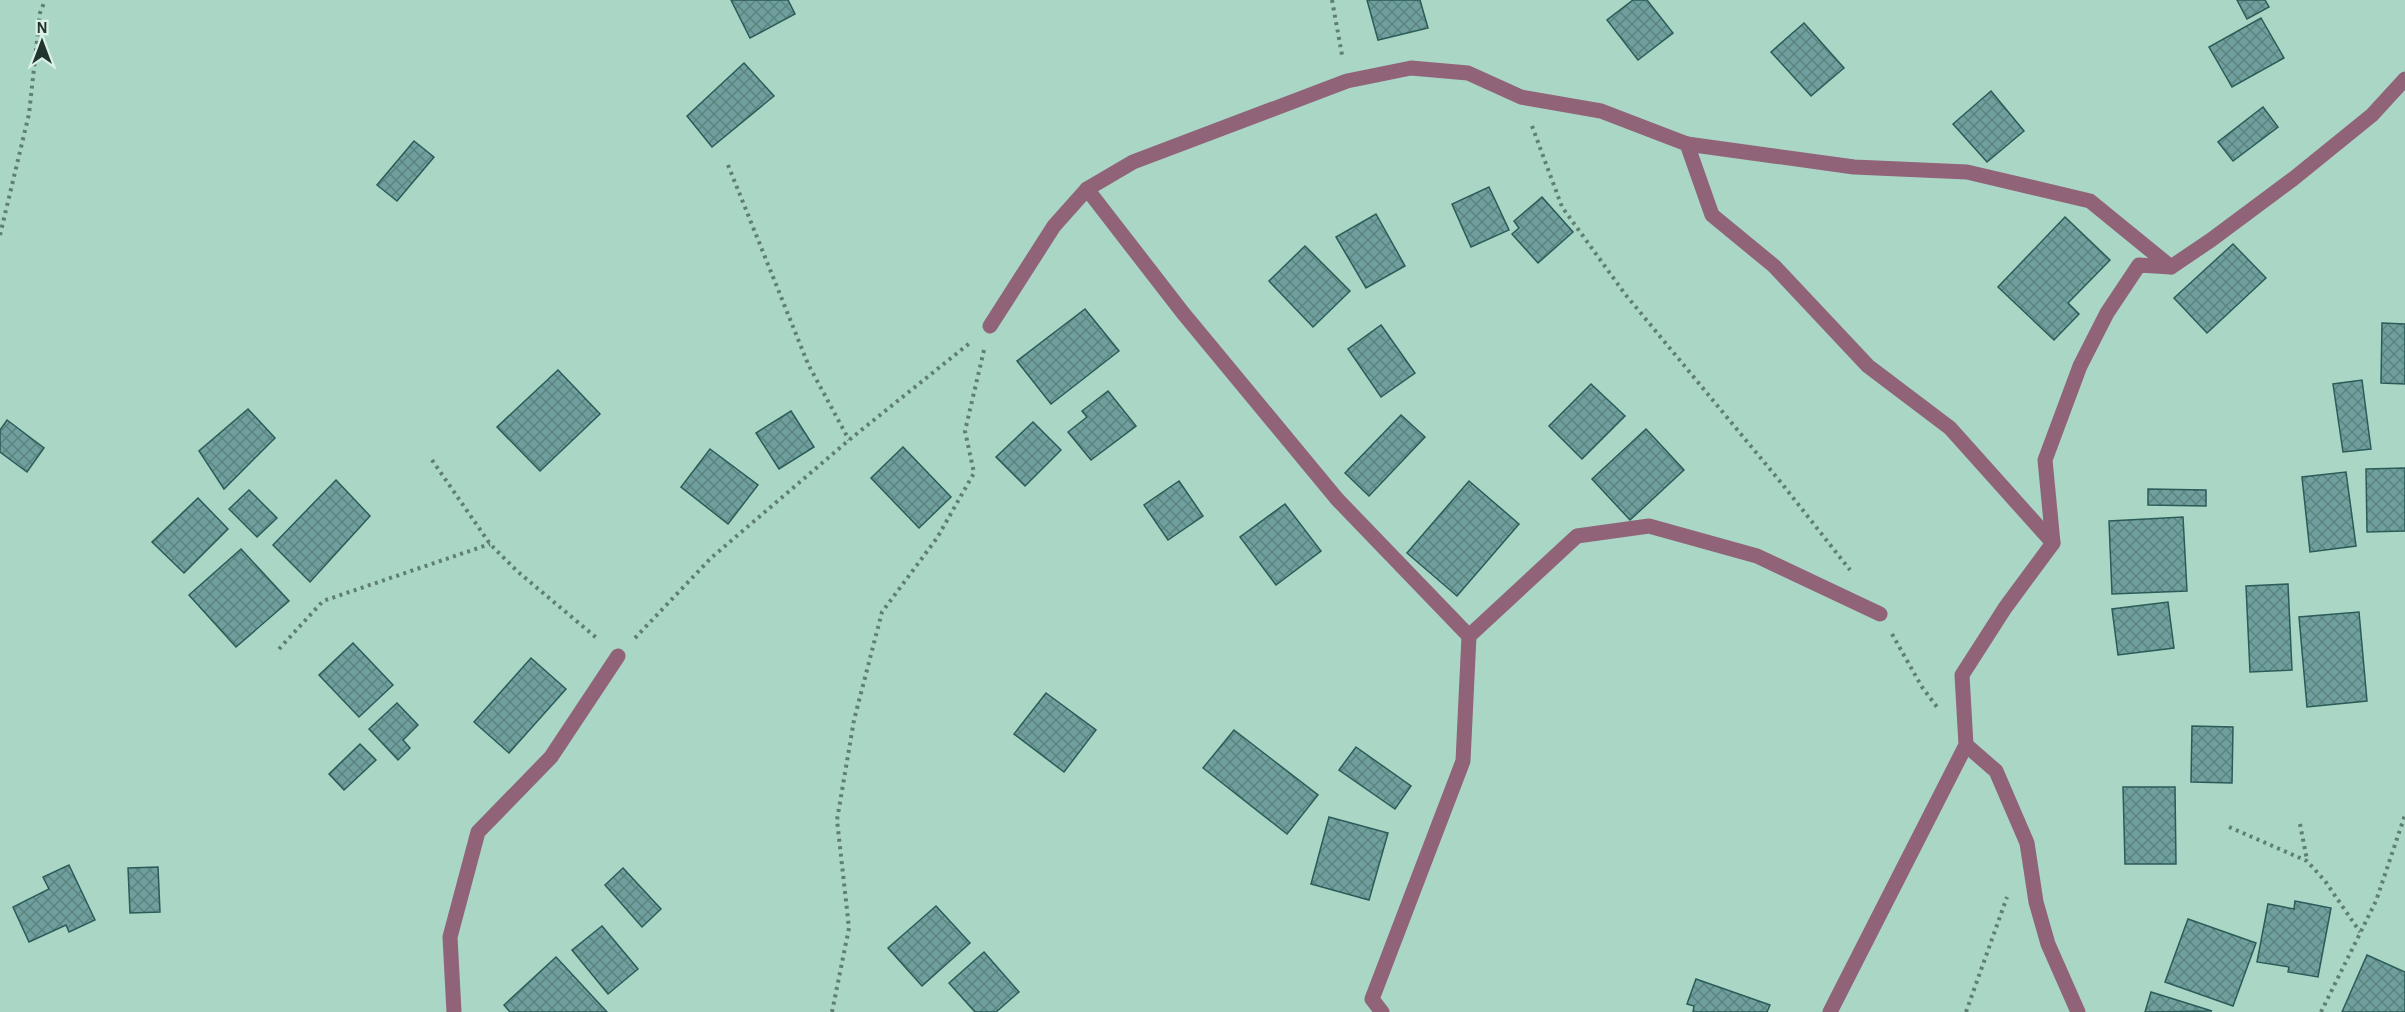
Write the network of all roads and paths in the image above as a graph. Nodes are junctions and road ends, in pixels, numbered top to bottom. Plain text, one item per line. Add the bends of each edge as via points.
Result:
1 (45, 0) edge
2 (1332, 0) edge
3 (2405, 79) edge
4 (1347, 81) junction
5 (1521, 97) junction
6 (1687, 144) junction
7 (728, 165) dead end
8 (1087, 189) junction
9 (0, 235) edge
10 (2171, 267) junction
11 (990, 326) junction
12 (1717, 406) dead end
13 (849, 440) junction
14 (432, 460) dead end
15 (2053, 543) junction
16 (490, 544) junction
17 (1880, 614) dead end
18 (1470, 636) junction
19 (279, 650) dead end
20 (618, 656) junction
21 (1966, 746) junction
22 (2405, 815) edge
23 (2300, 824) dead end
24 (2229, 827) dead end
25 (2307, 861) junction
26 (2010, 888) dead end
27 (2360, 932) junction
28 (454, 1012) edge
29 (832, 1012) edge
30 (1382, 1012) edge
31 (1830, 1012) edge
32 (1966, 1012) edge
33 (2078, 1012) edge
34 (2320, 1012) edge

1 - 9 path via 40,13 29,114
2 - 4 path
3 - 10 street via 2372,115 2293,180
4 - 5 street via 1411,68 1468,73
4 - 8 street via 1133,162
5 - 6 street via 1601,111
5 - 12 path via 1562,207 1624,294
6 - 10 street via 1854,167 1967,172 2090,201
6 - 15 street via 1712,215 1774,266 1868,366 1950,428
7 - 13 path via 808,364
8 - 11 street via 1054,226
8 - 18 street via 1183,313 1337,499
10 - 15 street via 2139,265 2107,313 2080,366 2045,460
11 - 13 path
11 - 29 path via 964,431 975,473 937,538 882,612 854,720 837,820 849,928
13 - 20 path via 711,558
14 - 16 path
15 - 21 street via 1962,675
16 - 19 path via 323,601
16 - 20 path
17 - 18 street via 1757,556 1649,526 1577,536
18 - 30 street via 1463,761 1372,999
20 - 28 street via 551,757 478,832 450,937
21 - 31 street
21 - 33 street via 1996,771 2027,843 2036,902 2048,944
22 - 27 path via 2376,901
23 - 25 path
24 - 25 path
25 - 27 path
26 - 32 path
27 - 34 path

